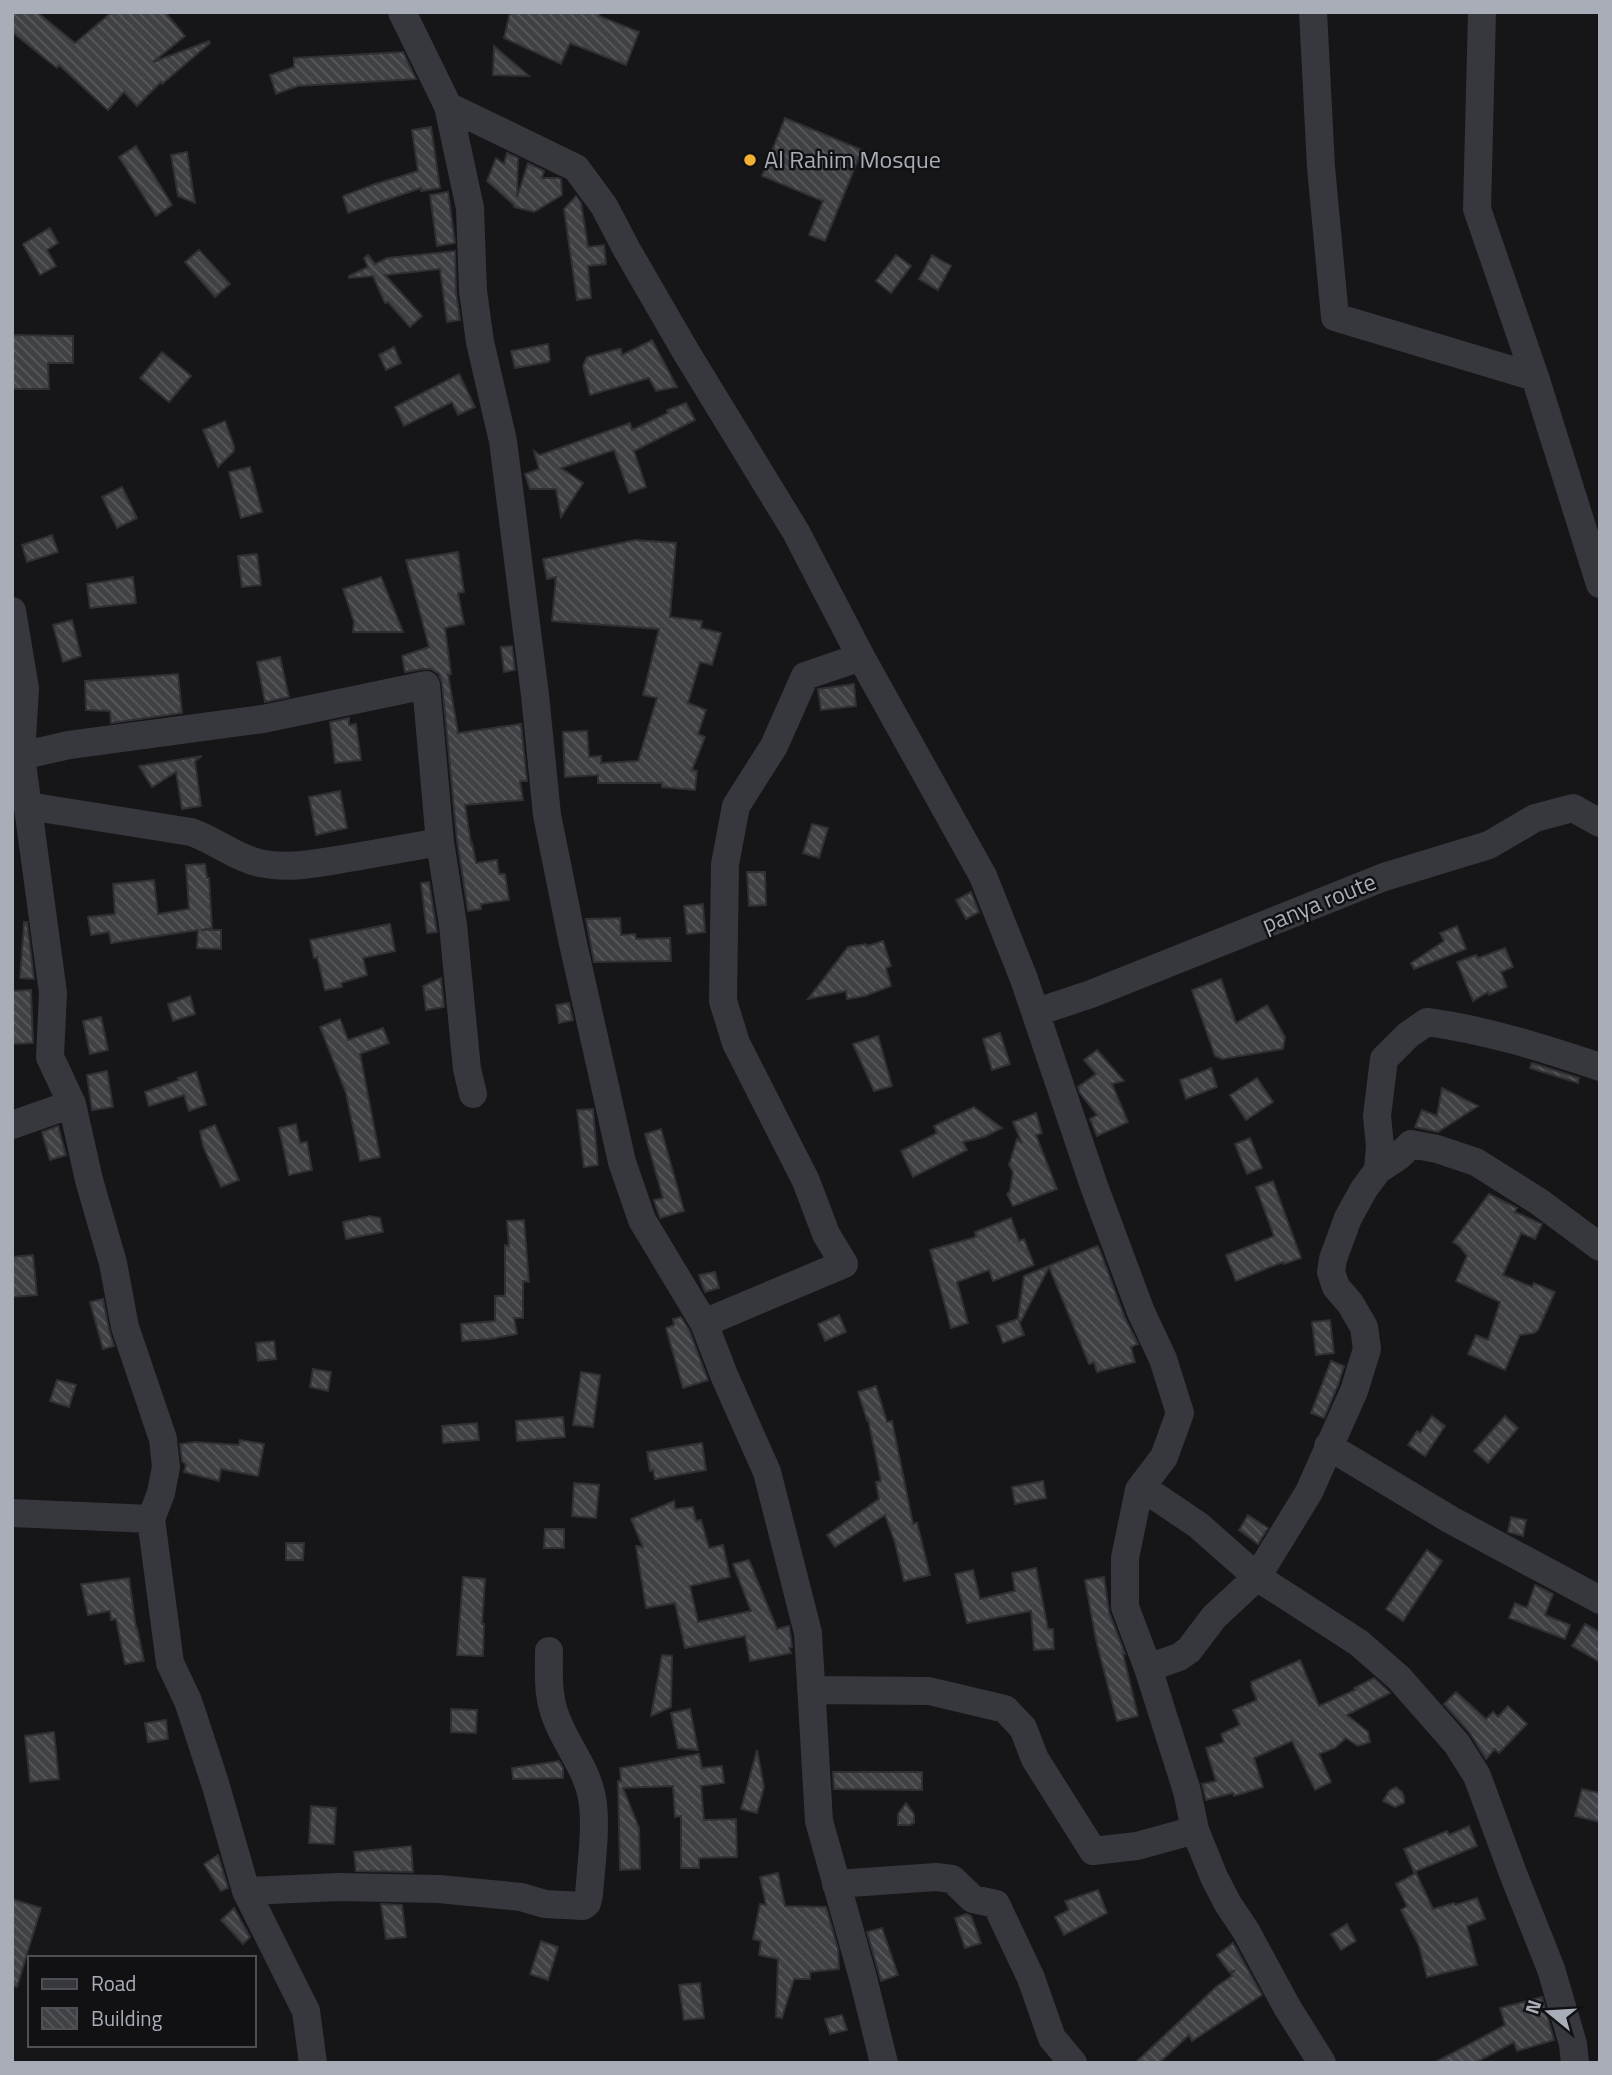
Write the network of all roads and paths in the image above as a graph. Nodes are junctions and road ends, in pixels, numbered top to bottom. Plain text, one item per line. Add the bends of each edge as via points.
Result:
1 (402, 12) edge
2 (1313, 12) edge
3 (1482, 12) edge
4 (448, 106) junction
5 (1535, 377) junction
6 (1600, 584) edge
7 (12, 611) edge
8 (861, 657) junction
9 (17, 757) edge
10 (1600, 799) edge
11 (28, 806) junction
12 (1573, 808) junction
13 (1600, 823) edge
14 (440, 842) junction
15 (1037, 1013) junction
16 (1600, 1067) edge
17 (473, 1094) dead end
18 (72, 1104) junction
19 (12, 1125) edge
20 (1378, 1170) junction
21 (1600, 1247) edge
22 (705, 1323) junction
23 (1328, 1446) junction
24 (1139, 1490) junction
25 (12, 1513) edge
26 (151, 1520) junction
27 (1257, 1577) junction
28 (1600, 1600) edge
29 (549, 1651) dead end
30 (1148, 1668) junction
31 (812, 1690) junction
32 (1195, 1830) junction
33 (836, 1884) junction
34 (246, 1891) junction
35 (313, 2063) edge
36 (884, 2063) edge
37 (1073, 2063) edge
38 (1322, 2063) edge
39 (1575, 2063) edge

1 - 4 street
2 - 5 street via 1335,317
3 - 5 street via 1477,209
4 - 8 street via 576,168 583,177 796,532
4 - 22 street via 470,208 473,291 503,441 547,816 572,939 622,1162 642,1220
5 - 6 street
7 - 9 street via 25,688
8 - 15 street via 983,876
8 - 22 street via 805,676 774,746 736,806 725,864 723,917 723,1001 736,1043 844,1264
9 - 11 street
9 - 14 street via 69,745 263,719 426,685
10 - 12 street, panya route
11 - 14 street via 191,832 259,863 309,865
11 - 18 street via 53,993 50,1058
12 - 13 street
12 - 15 street, panya route via 1535,817 1489,845 1384,877
14 - 17 street
15 - 24 street via 1094,1186 1180,1413 1164,1457
16 - 20 street via 1465,1027 1427,1022 1384,1059 1377,1116
18 - 19 street
18 - 26 street via 125,1327 163,1439 166,1467
20 - 21 street via 1410,1144 1476,1162 1538,1200
20 - 23 street via 1348,1218 1333,1259 1336,1287 1364,1327 1367,1349 1354,1391
22 - 31 street via 767,1472 808,1633
23 - 27 street via 1309,1492
23 - 28 street via 1451,1520
24 - 27 street via 1198,1525
24 - 30 street via 1125,1558 1125,1607
25 - 26 street
26 - 34 street via 170,1662 188,1701
27 - 30 street via 1214,1617 1189,1650
27 - 39 street via 1359,1643 1399,1678 1457,1744 1477,1776 1551,1969
29 - 34 street via 548,1691 556,1720 592,1799 587,1903 545,1904 521,1897 439,1889
30 - 32 street
31 - 32 street via 929,1691 1005,1709 1023,1728 1035,1759 1093,1851 1136,1846
31 - 33 street via 819,1821
32 - 38 street via 1228,1903
33 - 36 street
33 - 37 street via 936,1877 952,1880 973,1899 996,1904 1031,1978 1052,2038
34 - 35 street via 306,2011

